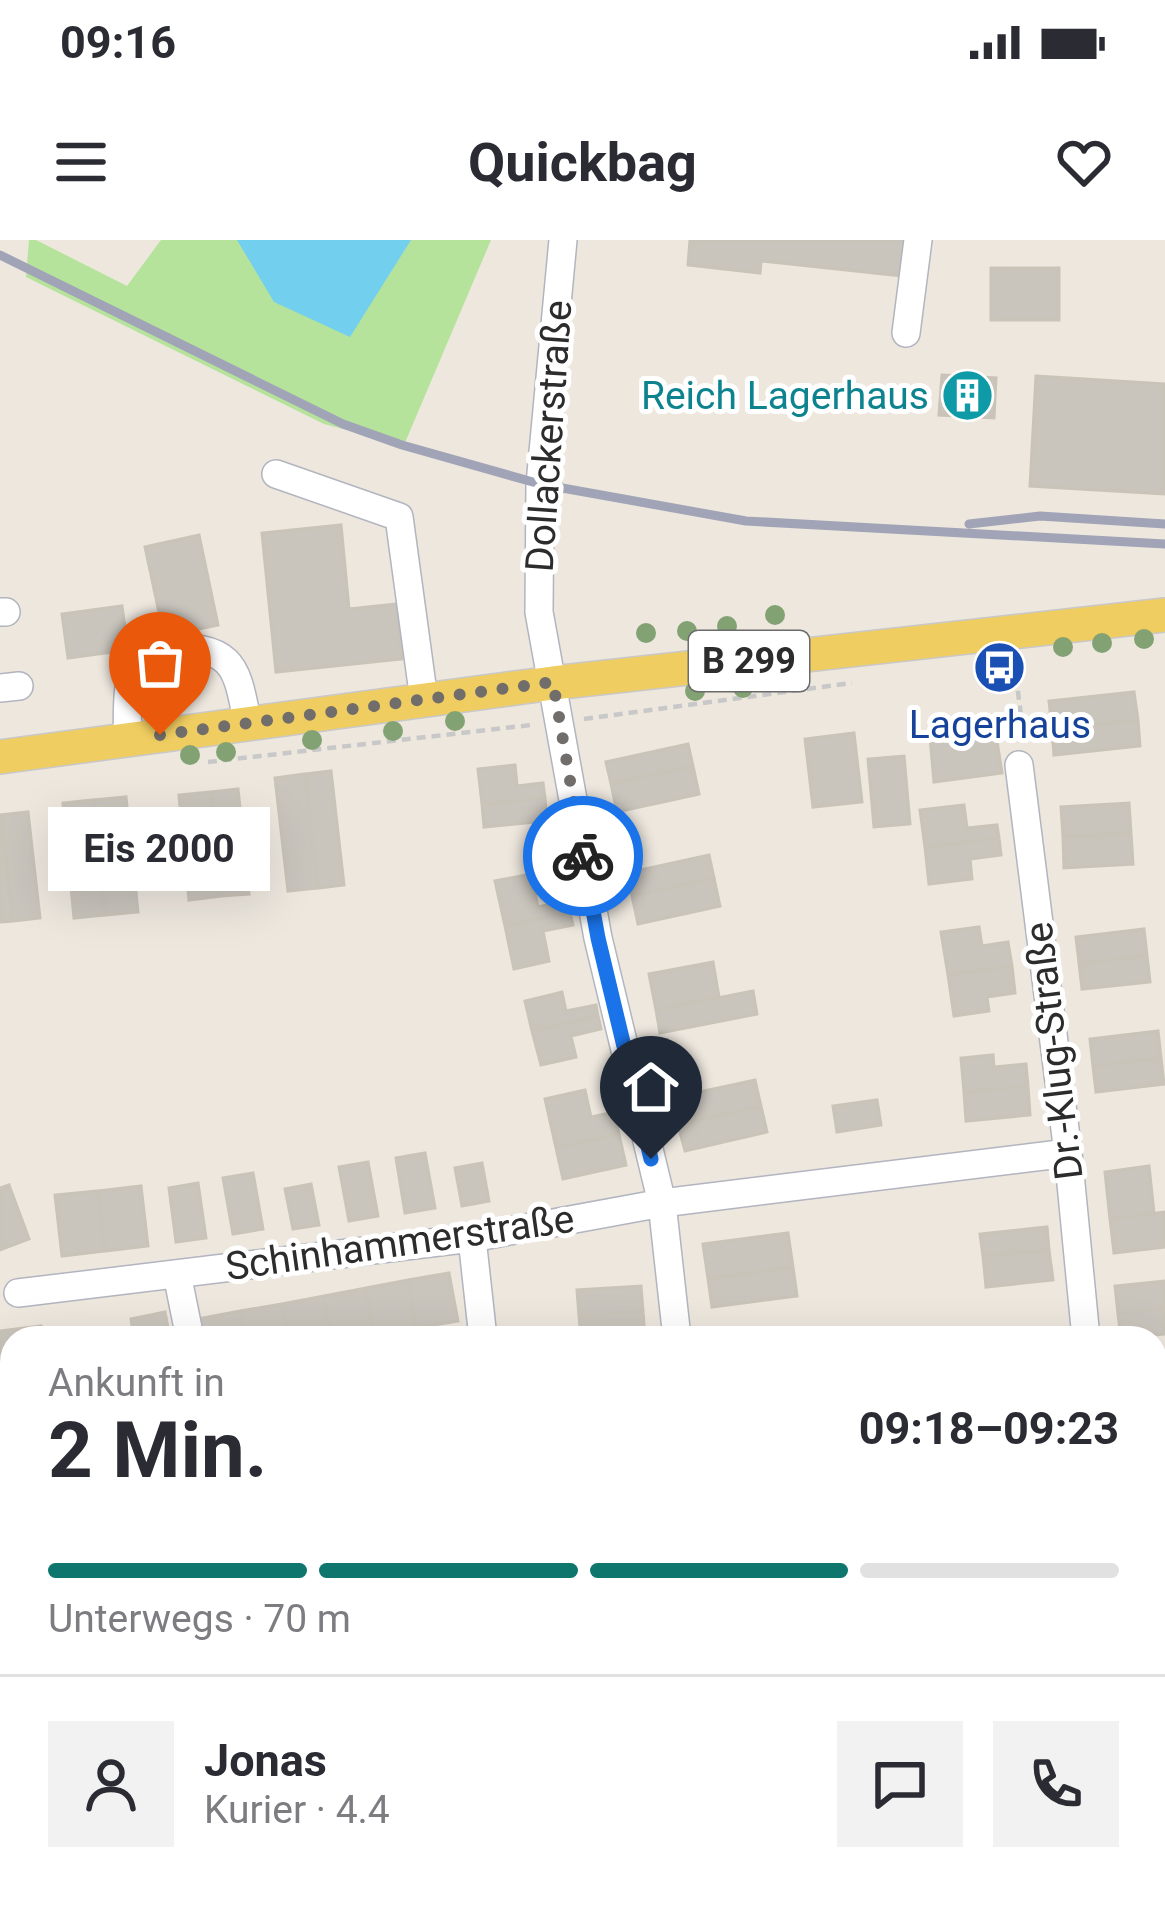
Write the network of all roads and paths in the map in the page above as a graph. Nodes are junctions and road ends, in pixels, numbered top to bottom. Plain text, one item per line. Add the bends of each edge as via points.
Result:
1 (563, 240) edge
2 (918, 240) edge
3 (906, 333) dead end
4 (276, 474) dead end
5 (1165, 615) edge
6 (1014, 661) dead end
7 (553, 682) junction
8 (424, 700) junction
9 (248, 723) junction
10 (128, 740) junction
11 (0, 757) edge
12 (1019, 765) joint
13 (1067, 1153) junction
14 (662, 1203) junction
15 (472, 1238) junction
16 (178, 1274) junction
17 (18, 1293) dead end
18 (188, 1326) edge
19 (482, 1326) edge
20 (676, 1326) edge
21 (1085, 1326) edge

1 - 7 street, Dollackerstraße via 540,484 539,612
2 - 3 street
4 - 8 street via 399,517
5 - 7 main road, B 299
6 - 12 path via 1025,733
7 - 8 main road, B 299
7 - 14 street, Dollackerstraße via 598,938
8 - 9 main road, B 299
9 - 10 main road, B 299
9 - 10 street via 226,660 207,650 172,650 145,659 130,679
10 - 11 main road, B 299
12 - 13 street, Dr.-Klug-Straße
13 - 14 street, Schinhammerstraße
13 - 21 street, Dr.-Klug-Straße
14 - 15 street, Schinhammerstraße
14 - 20 street, Dollackerstraße
15 - 16 street, Schinhammerstraße
15 - 19 street
16 - 17 street, Schinhammerstraße
16 - 18 street

